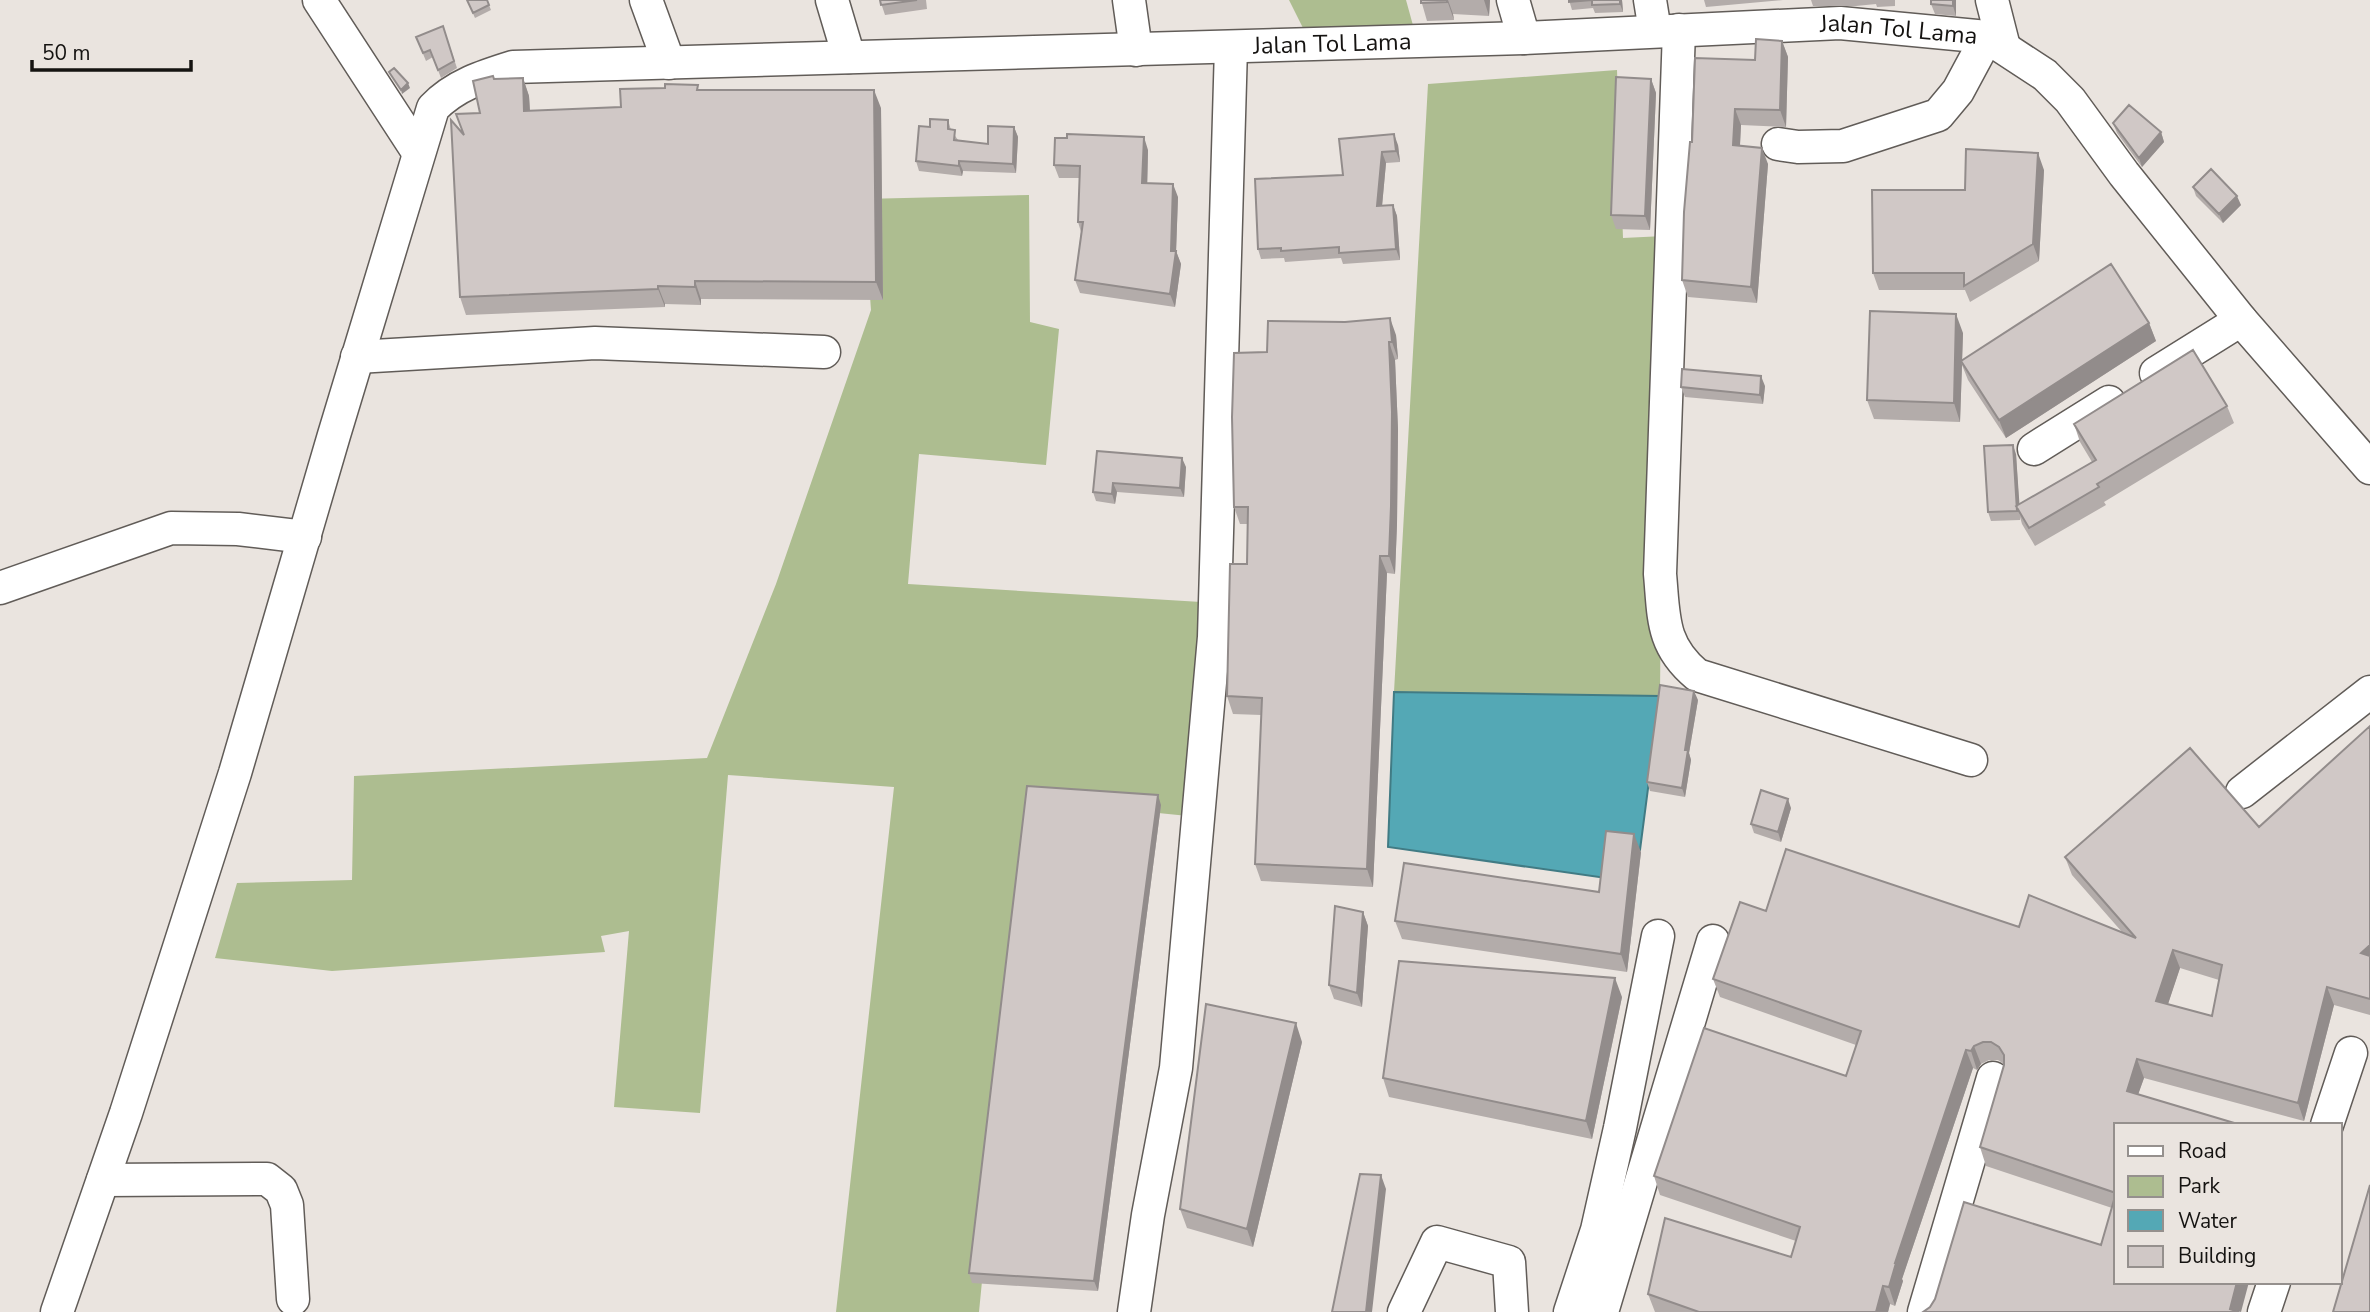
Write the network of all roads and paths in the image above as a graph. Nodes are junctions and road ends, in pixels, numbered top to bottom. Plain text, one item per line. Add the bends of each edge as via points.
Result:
1 (319, 0) edge
2 (647, 0) edge
3 (832, 0) edge
4 (1129, 0) edge
5 (1513, 0) edge
6 (1650, 0) edge
7 (1992, 0) edge
8 (1667, 30) junction
9 (1524, 38) junction
10 (1996, 42) junction
11 (1231, 47) junction
12 (1136, 50) junction
13 (849, 57) junction
14 (669, 63) junction
15 (1778, 144) dead end
16 (418, 152) junction
17 (2241, 320) junction
18 (824, 352) dead end
19 (357, 357) junction
20 (2034, 449) dead end
21 (2370, 468) edge
22 (305, 537) junction
23 (0, 588) edge
24 (2370, 692) edge
25 (1971, 760) dead end
26 (2242, 792) dead end
27 (1658, 936) dead end
28 (1713, 941) dead end
29 (2351, 1053) dead end
30 (1993, 1078) dead end
31 (2328, 1123) edge
32 (103, 1180) junction
33 (2273, 1284) edge
34 (293, 1299) dead end
35 (57, 1312) edge
36 (1134, 1312) edge
37 (1404, 1312) edge
38 (1512, 1312) edge
39 (1570, 1312) edge
40 (1602, 1312) edge
41 (1924, 1312) edge
42 (2264, 1312) edge

1 - 16 street
2 - 14 street
3 - 13 street
4 - 12 street
5 - 9 street
6 - 8 street
7 - 10 street
8 - 9 street, Jalan Tol Lama
8 - 10 street, Jalan Tol Lama via 1840,23
8 - 25 street via 1660,575 1665,629 1681,661 1697,675
9 - 11 street, Jalan Tol Lama
10 - 15 street via 1938,115 1843,146
10 - 17 street, Jalan Tol Lama via 2045,75 2070,100
11 - 12 street, Jalan Tol Lama
11 - 36 street via 1214,637 1176,1068
12 - 13 street, Jalan Tol Lama
13 - 14 street, Jalan Tol Lama
14 - 16 street, Jalan Tol Lama via 513,67 478,78 433,108
16 - 19 street, Jalan Tol Lama
17 - 20 street
17 - 21 street, Jalan Tol Lama
18 - 19 street via 595,343
19 - 22 street, Jalan Tol Lama
22 - 23 street via 238,528 170,528
22 - 32 street, Jalan Tol Lama via 235,773
24 - 26 street
27 - 39 street via 1597,1230
28 - 40 street
29 - 31 street
30 - 41 street
32 - 34 street via 267,1179 281,1190 286,1205
32 - 35 street, Jalan Tol Lama
33 - 42 street
37 - 38 street via 1437,1241 1509,1262

